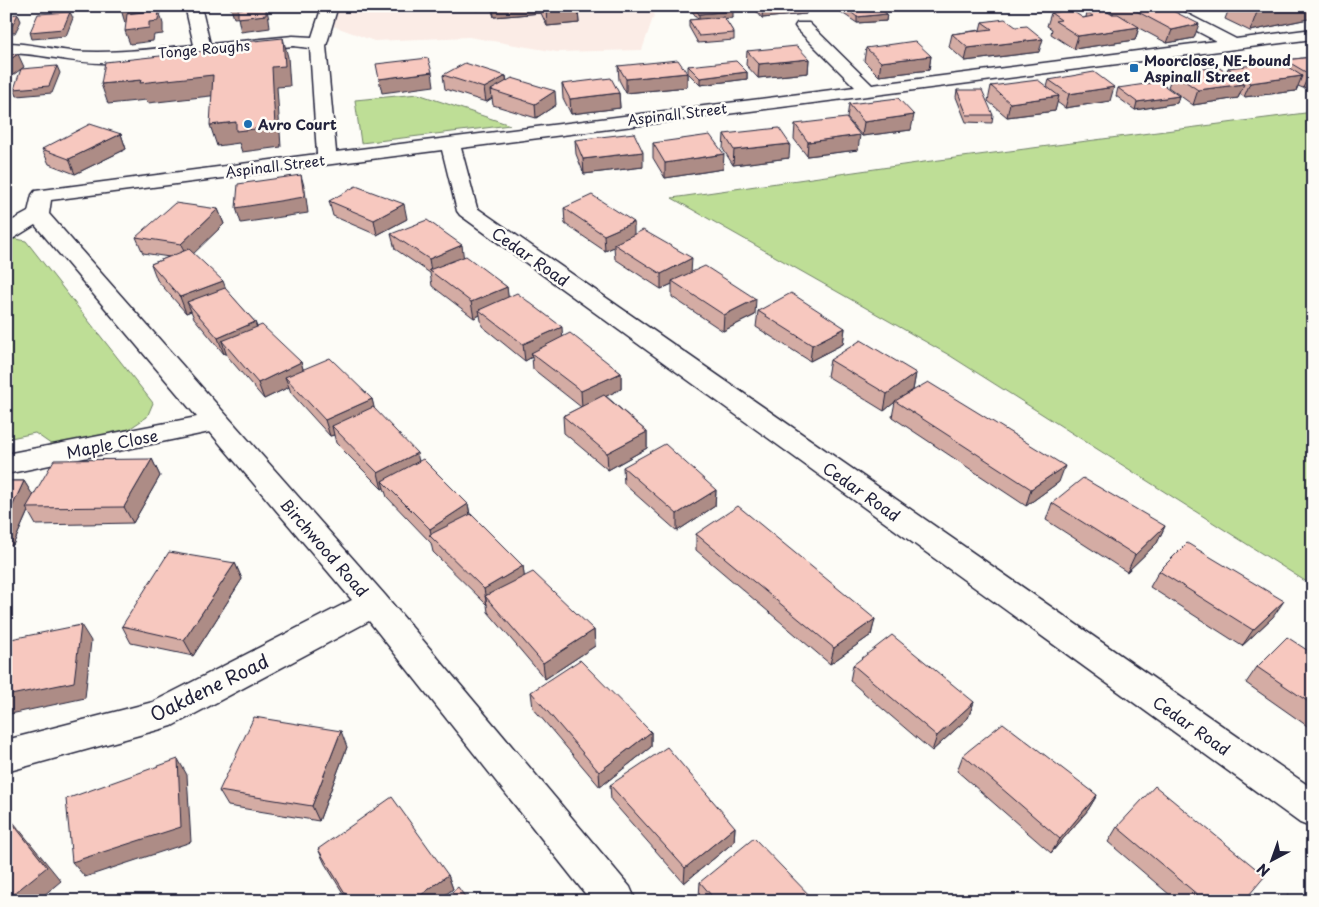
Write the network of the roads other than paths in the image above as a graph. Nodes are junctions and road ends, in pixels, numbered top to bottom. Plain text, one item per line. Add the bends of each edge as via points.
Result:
1 (193, 6) edge
2 (330, 6) edge
3 (1160, 6) edge
4 (1297, 21) dead end
5 (803, 26) dead end
6 (1313, 32) edge
7 (1233, 44) junction
8 (318, 46) junction
9 (6, 48) edge
10 (202, 49) junction
11 (868, 90) junction
12 (450, 143) junction
13 (327, 159) junction
14 (40, 205) junction
15 (6, 233) edge
16 (218, 422) junction
17 (6, 464) edge
18 (374, 604) junction
19 (6, 756) edge
20 (1313, 811) edge
21 (616, 901) edge

1 - 10 street
2 - 8 street
3 - 7 street
4 - 6 street
5 - 11 street
6 - 7 street, Aspinall Street
7 - 11 street, Aspinall Street
8 - 10 street, Tonge Roughs via 311,42 293,41
8 - 13 street
9 - 10 street, Tonge Roughs via 112,58
11 - 12 street, Aspinall Street
12 - 13 street, Aspinall Street
12 - 20 street, Cedar Road via 467,211
13 - 14 street, Aspinall Street
14 - 15 street
14 - 16 street, Birchwood Road
16 - 17 street, Maple Close
16 - 18 street, Birchwood Road
18 - 19 street, Oakdene Road via 160,715
18 - 21 street, Birchwood Road

